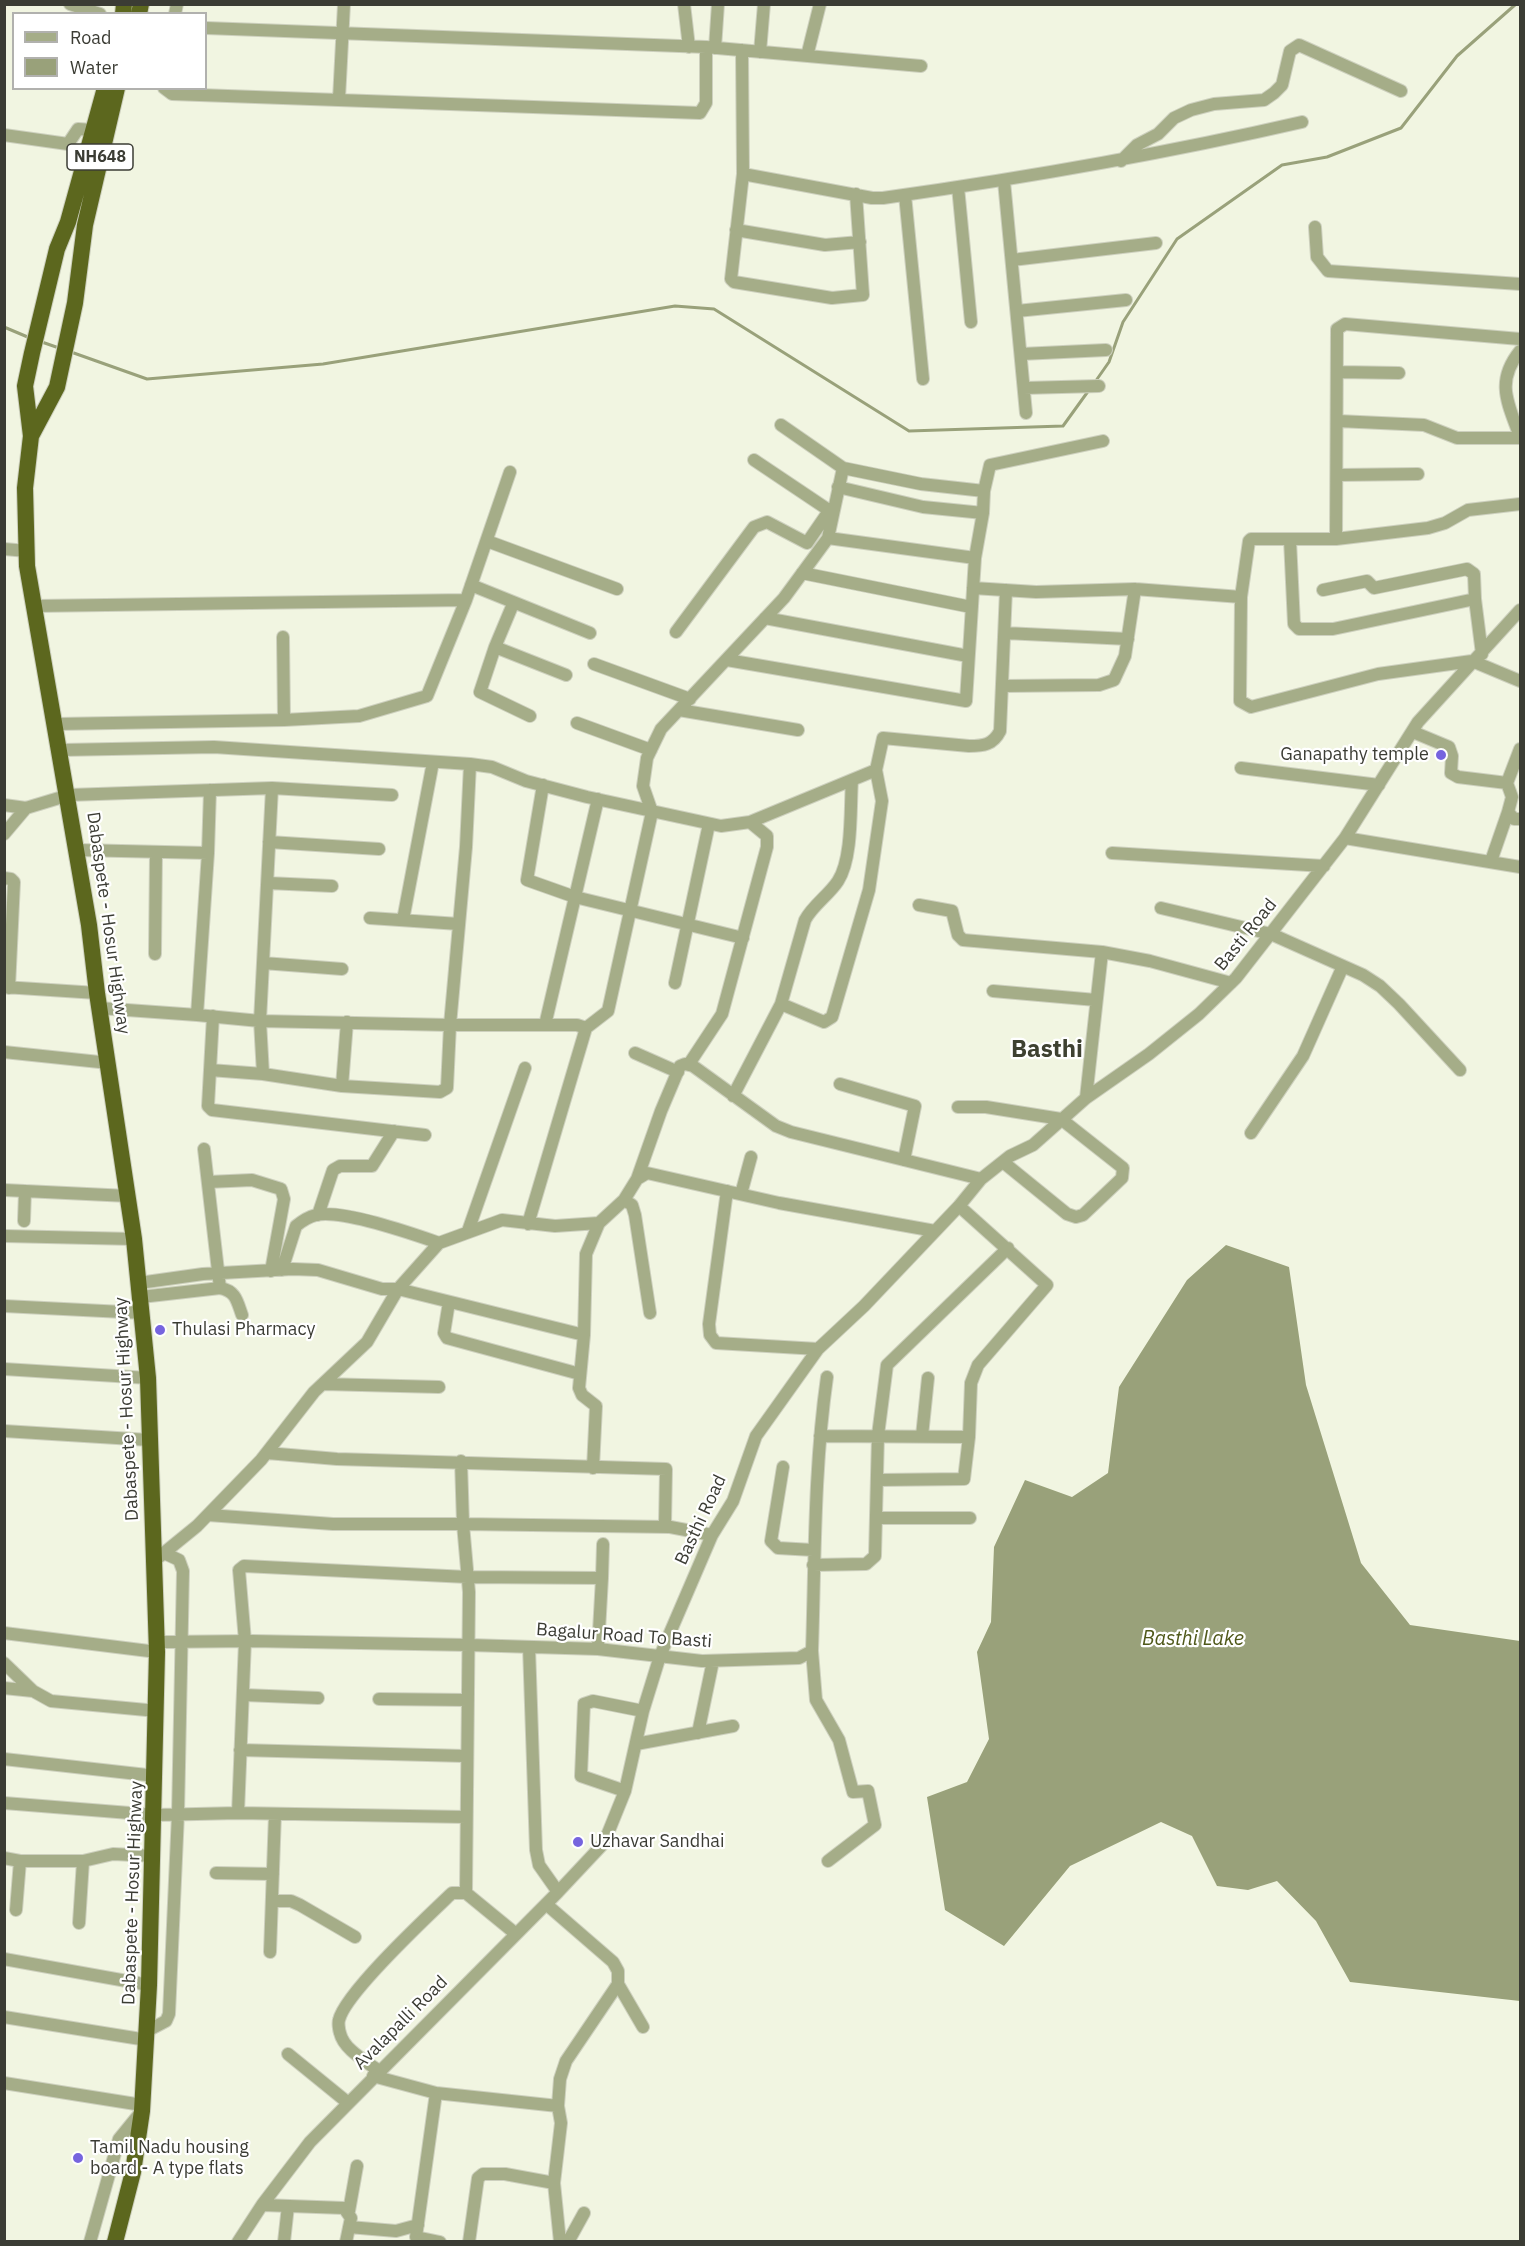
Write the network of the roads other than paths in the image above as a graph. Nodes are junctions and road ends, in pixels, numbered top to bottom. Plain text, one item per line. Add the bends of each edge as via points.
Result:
1 (70, 4) edge
2 (344, 4) edge
3 (684, 4) edge
4 (718, 4) edge
5 (764, 4) edge
6 (820, 4) edge
7 (94, 12) edge
8 (207, 28) edge
9 (343, 33) junction
10 (689, 47) junction
11 (711, 47) junction
12 (742, 50) junction
13 (760, 52) junction
14 (807, 56) junction
15 (921, 66) dead end
16 (104, 90) edge
17 (117, 90) edge
18 (167, 90) edge
19 (1401, 91) dead end
20 (339, 99) junction
21 (1302, 122) dead end
22 (93, 130) junction
23 (4, 135) edge
24 (1121, 161) junction
25 (743, 174) junction
26 (1004, 181) junction
27 (958, 187) junction
28 (856, 194) junction
29 (905, 195) junction
30 (68, 222) junction
31 (85, 225) junction
32 (1315, 226) dead end
33 (736, 230) junction
34 (860, 242) junction
35 (1156, 243) dead end
36 (1012, 260) junction
37 (1521, 284) edge
38 (1126, 300) dead end
39 (1017, 311) junction
40 (971, 322) dead end
41 (1521, 339) edge
42 (1106, 350) dead end
43 (1521, 351) edge
44 (1021, 354) junction
45 (1339, 372) junction
46 (1400, 373) dead end
47 (922, 379) dead end
48 (1099, 386) dead end
49 (1024, 388) junction
50 (1026, 413) dead end
51 (1338, 421) junction
52 (781, 425) dead end
53 (31, 436) junction
54 (1521, 437) edge
55 (1103, 441) dead end
56 (754, 460) dead end
57 (843, 468) junction
58 (510, 472) dead end
59 (1418, 474) dead end
60 (1337, 475) junction
61 (838, 487) junction
62 (984, 491) junction
63 (1521, 504) edge
64 (831, 512) junction
65 (983, 513) junction
66 (828, 538) junction
67 (1336, 538) junction
68 (1290, 540) junction
69 (487, 541) junction
70 (4, 549) edge
71 (27, 551) junction
72 (975, 558) junction
73 (802, 573) junction
74 (471, 585) junction
75 (973, 588) junction
76 (617, 589) dead end
77 (1135, 589) junction
78 (1006, 590) junction
79 (1323, 590) dead end
80 (1241, 597) junction
81 (1475, 599) junction
82 (466, 600) junction
83 (513, 604) junction
84 (34, 606) junction
85 (971, 607) junction
86 (1521, 610) edge
87 (765, 618) junction
88 (676, 632) dead end
89 (590, 633) dead end
90 (1005, 633) junction
91 (283, 637) dead end
92 (1128, 639) junction
93 (495, 647) junction
94 (968, 656) junction
95 (1477, 658) junction
96 (727, 660) junction
97 (594, 664) dead end
98 (566, 675) dead end
99 (1521, 681) edge
100 (1002, 686) junction
101 (690, 699) junction
102 (680, 710) junction
103 (530, 716) dead end
104 (284, 720) junction
105 (577, 723) dead end
106 (56, 724) junction
107 (798, 730) dead end
108 (1413, 732) junction
109 (1521, 749) edge
110 (61, 750) junction
111 (651, 750) junction
112 (433, 762) junction
113 (470, 764) junction
114 (1241, 768) dead end
115 (876, 770) junction
116 (852, 780) junction
117 (1507, 783) junction
118 (543, 785) junction
119 (1379, 785) junction
120 (272, 788) junction
121 (210, 790) junction
122 (69, 795) junction
123 (392, 795) dead end
124 (597, 799) junction
125 (4, 805) edge
126 (26, 808) junction
127 (652, 812) junction
128 (1508, 812) junction
129 (1521, 819) edge
130 (750, 822) junction
131 (709, 824) junction
132 (4, 834) edge
133 (1345, 838) junction
134 (269, 842) junction
135 (379, 849) dead end
136 (78, 850) junction
137 (156, 852) junction
138 (208, 853) junction
139 (1112, 853) dead end
140 (1491, 861) junction
141 (1324, 866) junction
142 (1521, 867) edge
143 (4, 878) edge
144 (268, 883) junction
145 (332, 886) dead end
146 (575, 897) junction
147 (919, 905) dead end
148 (1161, 908) dead end
149 (632, 911) junction
150 (370, 918) dead end
151 (403, 920) junction
152 (689, 923) junction
153 (459, 924) junction
154 (8, 925) edge
155 (1271, 934) junction
156 (743, 938) junction
157 (1102, 952) junction
158 (155, 954) dead end
159 (263, 963) junction
160 (1343, 966) junction
161 (342, 969) dead end
162 (675, 983) dead end
163 (1231, 983) junction
164 (7, 987) edge
165 (993, 991) dead end
166 (98, 1000) junction
167 (1096, 1000) junction
168 (781, 1004) junction
169 (197, 1015) junction
170 (213, 1016) junction
171 (260, 1021) junction
172 (347, 1022) junction
173 (450, 1025) junction
174 (545, 1025) junction
175 (586, 1028) junction
176 (4, 1052) edge
177 (635, 1053) dead end
178 (109, 1063) junction
179 (689, 1064) junction
180 (525, 1068) dead end
181 (210, 1070) junction
182 (1460, 1070) dead end
183 (678, 1072) junction
184 (263, 1074) junction
185 (840, 1084) dead end
186 (342, 1086) junction
187 (733, 1096) junction
188 (1086, 1098) junction
189 (958, 1107) dead end
190 (1061, 1119) junction
191 (394, 1131) junction
192 (1251, 1133) dead end
193 (425, 1135) dead end
194 (204, 1149) dead end
195 (751, 1157) dead end
196 (904, 1161) junction
197 (1003, 1162) junction
198 (637, 1179) junction
199 (981, 1179) junction
200 (208, 1182) junction
201 (4, 1190) edge
202 (25, 1191) junction
203 (728, 1191) junction
204 (741, 1194) junction
205 (128, 1196) junction
206 (624, 1200) junction
207 (959, 1206) junction
208 (318, 1215) junction
209 (24, 1221) dead end
210 (599, 1222) junction
211 (528, 1224) junction
212 (468, 1231) junction
213 (935, 1232) junction
214 (4, 1236) edge
215 (134, 1239) junction
216 (439, 1243) junction
217 (1008, 1248) junction
218 (276, 1270) junction
219 (218, 1274) junction
220 (220, 1288) junction
221 (398, 1289) junction
222 (141, 1298) junction
223 (449, 1302) junction
224 (4, 1306) edge
225 (650, 1313) dead end
226 (242, 1315) dead end
227 (584, 1335) junction
228 (818, 1349) junction
229 (4, 1369) edge
230 (580, 1374) junction
231 (827, 1377) dead end
232 (148, 1378) junction
233 (928, 1378) dead end
234 (323, 1384) junction
235 (439, 1387) dead end
236 (4, 1431) edge
237 (820, 1436) junction
238 (878, 1436) junction
239 (922, 1436) junction
240 (969, 1437) junction
241 (149, 1440) junction
242 (267, 1453) junction
243 (461, 1461) junction
244 (783, 1467) dead end
245 (593, 1468) junction
246 (877, 1480) junction
247 (208, 1515) junction
248 (876, 1518) junction
249 (970, 1518) dead end
250 (464, 1524) junction
251 (670, 1527) junction
252 (712, 1535) junction
253 (603, 1544) dead end
254 (813, 1550) junction
255 (159, 1557) junction
256 (813, 1565) junction
257 (467, 1577) junction
258 (602, 1578) junction
259 (4, 1633) edge
260 (245, 1641) junction
261 (183, 1642) junction
262 (469, 1645) junction
263 (529, 1647) junction
264 (157, 1648) junction
265 (598, 1649) junction
266 (812, 1651) junction
267 (660, 1656) junction
268 (713, 1661) junction
269 (4, 1663) edge
270 (4, 1688) edge
271 (33, 1691) junction
272 (244, 1695) junction
273 (318, 1698) dead end
274 (379, 1699) dead end
275 (468, 1700) junction
276 (157, 1711) junction
277 (643, 1711) junction
278 (733, 1726) dead end
279 (698, 1732) junction
280 (636, 1744) junction
281 (240, 1750) junction
282 (465, 1756) junction
283 (4, 1759) edge
284 (156, 1776) junction
285 (625, 1791) junction
286 (4, 1803) edge
287 (238, 1813) junction
288 (178, 1814) junction
289 (275, 1814) junction
290 (155, 1815) junction
291 (466, 1817) junction
292 (604, 1843) joint
293 (153, 1856) junction
294 (4, 1858) edge
295 (20, 1861) junction
296 (828, 1861) dead end
297 (83, 1862) junction
298 (216, 1873) dead end
299 (273, 1874) junction
300 (558, 1892) junction
301 (466, 1893) junction
302 (272, 1901) junction
303 (546, 1904) junction
304 (16, 1911) dead end
305 (79, 1923) dead end
306 (516, 1934) junction
307 (356, 1937) dead end
308 (270, 1952) dead end
309 (4, 1959) edge
310 (618, 1984) junction
311 (149, 1985) junction
312 (4, 2017) edge
313 (643, 2027) dead end
314 (147, 2036) junction
315 (288, 2054) dead end
316 (376, 2074) junction
317 (4, 2082) edge
318 (436, 2093) junction
319 (347, 2102) junction
320 (558, 2106) junction
321 (142, 2108) junction
322 (357, 2166) dead end
323 (554, 2183) junction
324 (261, 2205) junction
325 (288, 2206) junction
326 (349, 2211) junction
327 (584, 2213) dead end
328 (418, 2225) junction
329 (349, 2227) junction
330 (90, 2241) edge
331 (115, 2241) edge
332 (238, 2241) edge
333 (284, 2241) edge
334 (346, 2241) edge
335 (440, 2241) edge
336 (469, 2241) edge
337 (560, 2241) edge
338 (568, 2241) edge

1 - 7 street
2 - 9 street
3 - 10 street
4 - 11 street
5 - 13 street
6 - 14 street
8 - 9 street
9 - 10 street
9 - 20 street
10 - 11 street
11 - 12 street
11 - 20 street via 706,103 700,113
12 - 13 street
12 - 25 street
13 - 14 street
14 - 15 street
16 - 22 highway, NH648
17 - 31 highway, Dabaspete - Hosur Highway / NH648
18 - 20 street via 172,94
19 - 24 street via 1299,45 1290,51 1282,85 1264,100 1191,110 1174,118
21 - 24 street
22 - 23 street via 78,129 68,144
22 - 30 highway, NH648
24 - 26 street
25 - 28 street
25 - 33 street
26 - 27 street
26 - 36 street
27 - 29 street
27 - 40 street
28 - 29 street via 872,198
28 - 34 street
29 - 47 street
30 - 31 highway
30 - 53 highway, Dabaspete - Hosur Highway / NH648 via 57,249 25,386
31 - 53 highway, Dabaspete - Hosur Highway / NH648 via 75,303 57,387
32 - 37 street via 1317,257 1328,271
33 - 34 street via 825,245
33 - 34 street via 731,274 734,282 832,298 863,295
35 - 36 street
36 - 39 street
38 - 39 street
39 - 44 street
41 - 45 street via 1344,324 1337,329
42 - 44 street
43 - 54 street via 1511,363 1504,385
44 - 49 street
45 - 46 street
45 - 51 street
48 - 49 street
49 - 50 street
51 - 54 street via 1424,424 1457,438
51 - 60 street
52 - 57 street
53 - 71 highway, Dabaspete - Hosur Highway / NH648 via 24,488
55 - 62 street via 990,465
56 - 64 street
57 - 61 street
57 - 62 street via 921,484
58 - 69 street
59 - 60 street
60 - 67 street
61 - 64 street
61 - 65 street via 923,507
62 - 65 street
63 - 67 street via 1474,508 1439,526
64 - 66 street
64 - 88 street via 807,543 768,522 754,527
65 - 72 street
66 - 72 street
66 - 73 street
67 - 68 street
68 - 80 street via 1248,541
68 - 81 street via 1294,624 1299,629 1333,629
69 - 74 street
69 - 76 street
70 - 71 street
71 - 84 highway, Dabaspete - Hosur Highway / NH648
72 - 75 street
73 - 85 street
73 - 87 street
74 - 82 street
74 - 83 street
75 - 78 street
75 - 85 street
77 - 78 street
77 - 80 street
77 - 92 street
78 - 90 street
79 - 81 street via 1367,581 1374,588 1467,569 1474,574
80 - 95 street via 1240,701 1251,707 1378,674
81 - 95 street
82 - 84 street
82 - 104 street via 427,696 358,716
83 - 89 street
83 - 93 street
84 - 106 highway, Dabaspete - Hosur Highway / NH648
85 - 94 street
86 - 95 street, Basti Road
87 - 94 street
87 - 96 street
90 - 92 street
90 - 100 street
91 - 104 street
92 - 100 street via 1120,670 1109,683
93 - 98 street
93 - 103 street via 480,692
94 - 96 street via 966,701
95 - 99 street
95 - 108 street, Basti Road
96 - 101 street
97 - 101 street
100 - 115 street via 1000,731 992,742 969,746 883,738
101 - 102 street
102 - 107 street
102 - 111 street via 661,729
104 - 106 street
105 - 111 street
106 - 110 highway, Dabaspete - Hosur Highway / NH648
108 - 117 street via 1449,747 1451,773 1458,777
108 - 119 street, Basti Road
109 - 117 street
110 - 112 street via 214,747
110 - 122 highway, Dabaspete - Hosur Highway / NH648
111 - 127 street via 643,786
112 - 113 street
112 - 151 street
113 - 118 street via 492,767
113 - 153 street
114 - 119 street
115 - 116 street
115 - 168 street via 882,801 869,890 832,1017 824,1022
116 - 130 street
116 - 168 street via 846,859 839,879 805,920
117 - 128 street via 1512,797
118 - 124 street
118 - 146 street via 527,880
119 - 133 street, Basti Road
120 - 121 street
120 - 123 street
120 - 134 street
121 - 122 street
121 - 138 street
122 - 126 street
122 - 136 highway, Dabaspete - Hosur Highway / NH648
124 - 127 street
124 - 146 street
125 - 126 street
126 - 132 street
127 - 131 street
127 - 149 street
128 - 129 street via 1514,819
128 - 140 street
130 - 131 street
130 - 156 street via 768,841
131 - 152 street
133 - 140 street
133 - 141 street, Basti Road
134 - 135 street
134 - 144 street
136 - 137 street
136 - 166 highway, Dabaspete - Hosur Highway / NH648
137 - 138 street
137 - 158 street
138 - 169 street
139 - 141 street
140 - 142 street
141 - 155 street, Basti Road
143 - 154 street via 14,882
144 - 145 street
144 - 159 street
146 - 149 street
146 - 174 street
147 - 157 street via 952,911 963,940
148 - 155 street
149 - 152 street
149 - 175 street via 609,1011
150 - 151 street
151 - 153 street
152 - 156 street
152 - 162 street
153 - 173 street
154 - 164 street
155 - 160 street
155 - 163 street, Basti Road
156 - 179 street via 722,1014
157 - 163 street
157 - 167 street
159 - 161 street
159 - 171 street
160 - 182 street via 1380,986
160 - 192 street via 1304,1056
163 - 188 street, Basti Road via 1149,1054
164 - 166 street
165 - 167 street
166 - 169 street
166 - 178 highway, Dabaspete - Hosur Highway / NH648
167 - 188 street
168 - 187 street
169 - 170 street
170 - 171 street
170 - 181 street
171 - 172 street
171 - 184 street
172 - 173 street
172 - 186 street
173 - 174 street
173 - 186 street via 444,1090
174 - 175 street
175 - 211 street
176 - 178 street
177 - 183 street
178 - 205 highway, Dabaspete - Hosur Highway / NH648
179 - 183 street via 680,1066
179 - 187 street
180 - 212 street
181 - 184 street
181 - 191 street via 208,1106 212,1110
183 - 198 street
184 - 186 street
185 - 196 street via 915,1106
187 - 196 street via 791,1132
188 - 190 street, Basti Road
189 - 190 street via 986,1107
190 - 197 street, Basti Road via 1034,1145
190 - 197 street via 1123,1168 1122,1178 1083,1215 1067,1214
191 - 193 street
191 - 208 street via 372,1166 340,1166 329,1174
194 - 200 street
195 - 204 street
196 - 199 street
197 - 199 street, Basti Road
198 - 203 street via 647,1173
198 - 206 street
199 - 207 street, Basti Road
200 - 218 street via 252,1180 280,1189 284,1199
200 - 219 street
201 - 202 street
202 - 205 street
202 - 209 street
203 - 204 street
203 - 228 street via 710,1335 716,1343
204 - 213 street
205 - 215 highway, Dabaspete - Hosur Highway / NH648
206 - 210 street
206 - 225 street via 632,1205 635,1215
207 - 213 street, Basti Road
207 - 217 street
208 - 216 street via 402,1230
208 - 218 street via 296,1226
210 - 211 street via 555,1227
210 - 227 street via 586,1254
211 - 212 street via 502,1220
212 - 216 street
213 - 228 street, Basthi Road
214 - 215 street
215 - 222 highway, Dabaspete - Hosur Highway / NH648
216 - 221 street
217 - 238 street via 890,1360
217 - 240 street via 1047,1285 978,1365 971,1383
218 - 219 street
218 - 221 street via 318,1270 382,1289
219 - 220 street
219 - 222 street
220 - 222 street
220 - 226 street via 230,1290 236,1297
221 - 223 street
221 - 234 street via 367,1342
222 - 224 street
222 - 232 highway, Dabaspete - Hosur Highway / NH648
223 - 227 street
223 - 230 street via 444,1333 447,1338
227 - 230 street
228 - 252 street, Basthi Road via 756,1436 734,1501
229 - 232 street
230 - 245 street via 579,1392 596,1406
231 - 237 street
232 - 241 highway, Dabaspete - Hosur Highway / NH648
233 - 239 street
234 - 235 street
234 - 242 street
236 - 241 street
237 - 238 street
237 - 254 street
238 - 239 street
238 - 246 street
239 - 240 street
240 - 246 street via 964,1479
241 - 255 highway, Dabaspete - Hosur Highway / NH648
242 - 243 street via 337,1459
242 - 247 street
243 - 245 street
243 - 250 street
244 - 254 street via 771,1541 778,1548
245 - 251 street via 666,1469 665,1526
246 - 248 street
247 - 250 street via 333,1524
247 - 255 street
248 - 249 street
248 - 256 street via 875,1556 866,1564
250 - 251 street
250 - 257 street
251 - 252 street
252 - 267 street, Basthi Road
253 - 258 street
254 - 256 street
255 - 261 street via 179,1560 183,1571
255 - 264 highway, Dabaspete - Hosur Highway / NH648
256 - 266 street
257 - 258 street
257 - 260 street via 244,1566 239,1570
257 - 262 street
258 - 265 street
259 - 264 street, Bagalur Road To Basti
260 - 261 street, Bagalur Road To Basti
260 - 262 street, Bagalur Road To Basti
260 - 272 street
261 - 264 street, Bagalur Road To Basti
261 - 288 street
262 - 263 street, Bagalur Road To Basti
262 - 275 street
263 - 265 street, Bagalur Road To Basti
263 - 300 street via 536,1850 539,1864
264 - 276 highway, Dabaspete - Hosur Highway / NH648
265 - 267 street, Bagalur Road To Basti
266 - 268 street, Bagalur Road To Basti via 799,1658
266 - 296 street via 816,1700 839,1740 852,1792 868,1791 875,1825
267 - 268 street, Bagalur Road To Basti
267 - 277 street, Basthi Road
268 - 279 street
269 - 271 street
270 - 271 street
271 - 276 street via 51,1701
272 - 273 street
272 - 281 street
274 - 275 street
275 - 282 street
276 - 284 highway, Dabaspete - Hosur Highway / NH648
277 - 280 street, Basthi Road
277 - 285 street via 593,1701 584,1704 581,1776
278 - 279 street
279 - 280 street
280 - 285 street, Basthi Road
281 - 282 street
281 - 287 street
282 - 291 street
283 - 284 street
284 - 290 highway, Dabaspete - Hosur Highway / NH648
285 - 292 street, Basthi Road
286 - 290 street
287 - 288 street
287 - 289 street
288 - 290 street
288 - 314 street via 169,2014
289 - 291 street
289 - 299 street
290 - 293 highway, Dabaspete - Hosur Highway / NH648
291 - 301 street
292 - 300 street, Avalapalli Road
293 - 297 street via 113,1854
293 - 311 highway, Dabaspete - Hosur Highway / NH648
294 - 295 street
295 - 297 street
295 - 304 street
297 - 305 street
298 - 299 street
299 - 302 street
300 - 303 street, Avalapalli Road
301 - 306 street
301 - 316 street via 452,1893 390,1954 349,2002 339,2020 344,2044
302 - 307 street via 291,1901
302 - 308 street
303 - 306 street, Avalapalli Road
303 - 310 street via 613,1962
306 - 316 street, Avalapalli Road
309 - 311 street
310 - 313 street
310 - 320 street via 566,2061
311 - 314 highway, Dabaspete - Hosur Highway / NH648
312 - 314 street
314 - 321 highway, Dabaspete - Hosur Highway / NH648
315 - 319 street
316 - 318 street
316 - 319 street, Avalapalli Road
317 - 321 street
318 - 320 street
318 - 328 street
319 - 324 street, Avalapalli Road
320 - 323 street via 561,2123
321 - 330 street via 119,2139
321 - 331 highway, Dabaspete - Hosur Highway / NH648 via 133,2172
322 - 326 street
323 - 336 street via 483,2174 478,2178
323 - 337 street
324 - 325 street
324 - 332 street, Avalapalli Road
325 - 326 street
325 - 333 street
326 - 329 street
327 - 338 street
328 - 329 street via 396,2231
328 - 335 street via 416,2237
329 - 334 street

